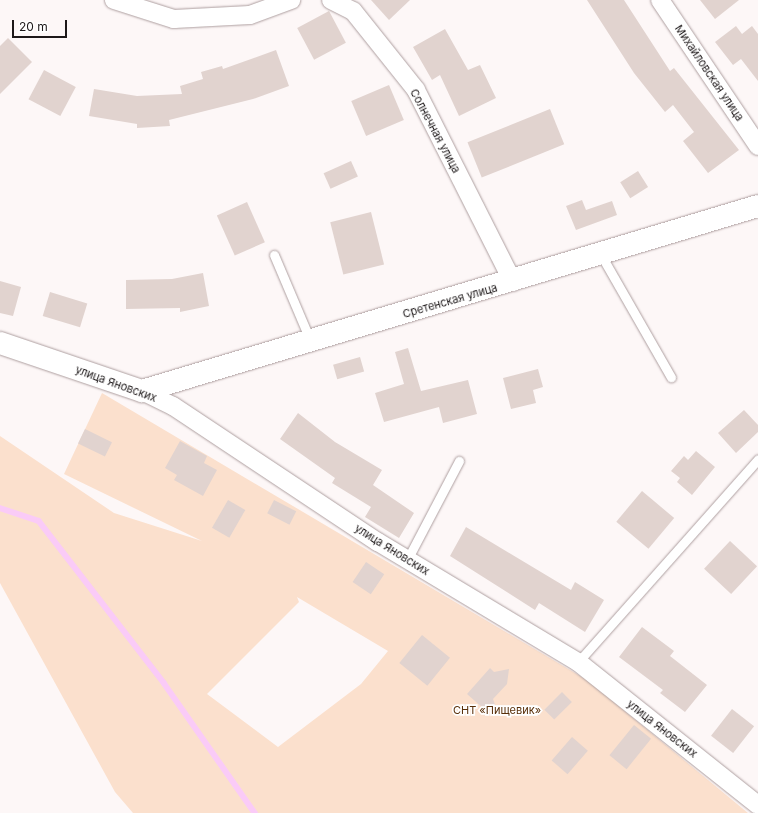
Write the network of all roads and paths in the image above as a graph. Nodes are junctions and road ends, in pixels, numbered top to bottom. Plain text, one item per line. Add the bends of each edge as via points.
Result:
1 (114, 0) edge
2 (291, 0) edge
3 (331, 0) edge
4 (660, 0) edge
5 (758, 146) edge
6 (758, 206) edge
7 (274, 255) dead end
8 (601, 255) junction
9 (513, 282) junction
10 (310, 342) junction
11 (0, 343) edge
12 (671, 377) dead end
13 (142, 391) junction
14 (758, 459) edge
15 (459, 461) dead end
16 (407, 560) junction
17 (578, 662) junction
18 (758, 805) edge

1 - 2 street via 174,19 250,15
3 - 9 street, Солнечная улица via 353,11 416,90
4 - 5 street, Михайловская улица
6 - 8 street, Сретенская улица
7 - 10 lane
8 - 9 street, Сретенская улица
8 - 12 lane
9 - 10 street, Сретенская улица
10 - 13 street, Сретенская улица
11 - 13 street, улица Яновских
13 - 16 street, улица Яновских via 173,406
14 - 17 lane
15 - 16 lane
16 - 17 street, улица Яновских
17 - 18 street, улица Яновских

